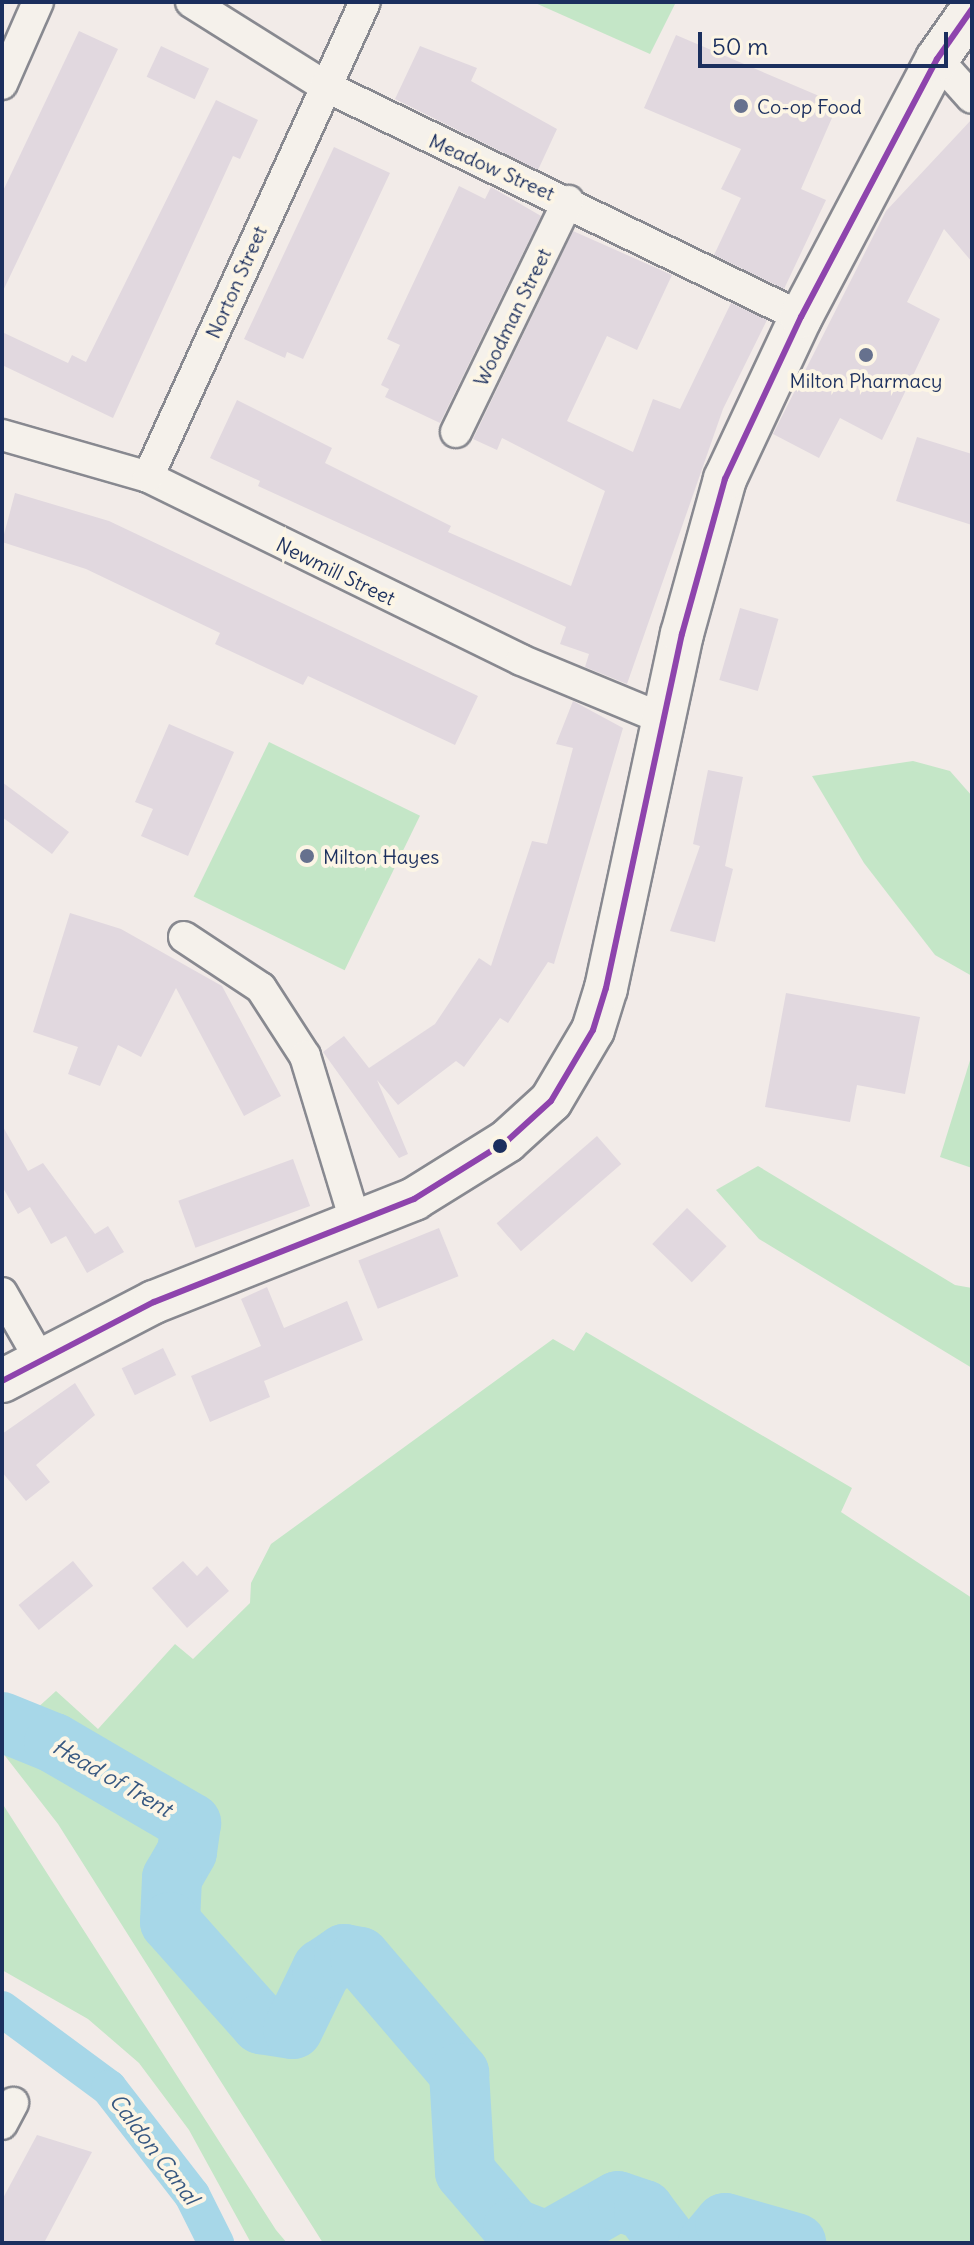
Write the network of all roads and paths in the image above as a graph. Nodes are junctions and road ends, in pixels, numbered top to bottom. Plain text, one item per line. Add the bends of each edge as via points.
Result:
1 (38, 2) edge
2 (191, 2) edge
3 (365, 2) edge
4 (972, 9) edge
5 (937, 59) junction
6 (2, 84) edge
7 (325, 86) junction
8 (972, 98) edge
9 (568, 201) junction
10 (801, 317) junction
11 (456, 432) dead end
12 (2, 435) edge
13 (148, 477) junction
14 (666, 720) junction
15 (184, 937) dead end
16 (355, 1221) junction
17 (2, 1293) edge
18 (38, 1356) junction
19 (2, 1381) edge

1 - 6 street
2 - 7 street, Meadow Street
3 - 7 street, Norton Street
4 - 5 street
5 - 8 street
5 - 10 street
7 - 9 street, Meadow Street
7 - 13 street, Norton Street
9 - 10 street, Meadow Street
9 - 11 street, Woodman Street
10 - 14 street via 725,479
12 - 13 street, Newmill Street
13 - 14 street, Newmill Street via 494,647
14 - 16 street via 606,988 578,1059 551,1101 507,1141 414,1199
15 - 16 street via 261,988 305,1056
16 - 18 street via 239,1265
17 - 18 street
18 - 19 street

